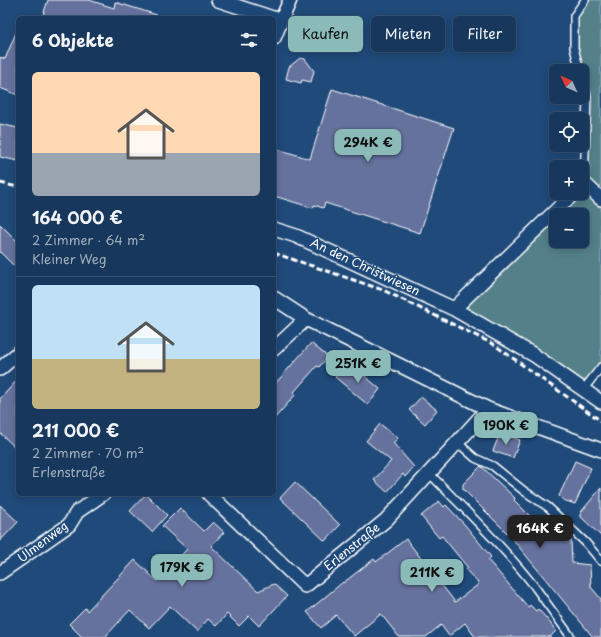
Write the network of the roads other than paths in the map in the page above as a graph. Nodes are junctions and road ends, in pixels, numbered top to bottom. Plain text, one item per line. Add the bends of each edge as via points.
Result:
1 (218, 0) edge
2 (290, 0) edge
3 (584, 0) edge
4 (267, 16) edge
5 (276, 19) edge
6 (578, 64) edge
7 (587, 104) edge
8 (584, 160) edge
9 (589, 189) edge
10 (567, 200) edge
11 (601, 200) edge
12 (276, 230) edge
13 (276, 299) edge
14 (454, 309) junction
15 (306, 319) junction
16 (276, 347) edge
17 (16, 355) edge
18 (601, 366) edge
19 (0, 369) edge
20 (583, 390) junction
21 (601, 402) edge
22 (488, 409) junction
23 (457, 442) junction
24 (601, 450) edge
25 (429, 473) junction
26 (100, 496) edge
27 (211, 496) edge
28 (601, 561) edge
29 (0, 573) edge
30 (571, 637) edge

1 - 4 street
2 - 5 street
3 - 6 lane via 574,16 574,48
7 - 8 lane
9 - 11 street
10 - 14 street
12 - 14 street, An den Christwiesen via 296,236
13 - 15 street
14 - 20 street, An den Christwiesen via 534,355
15 - 16 street
15 - 22 street
17 - 19 street
18 - 20 lane
20 - 21 street, An den Christwiesen
22 - 23 street, Erlenstraße
22 - 24 street
23 - 25 street, Erlenstraße
23 - 28 lane via 475,458 493,466 524,492 548,506
25 - 27 street, Erlenstraße via 386,520 305,586
25 - 30 lane via 516,565
26 - 29 street, Ulmenweg via 77,512 69,525

